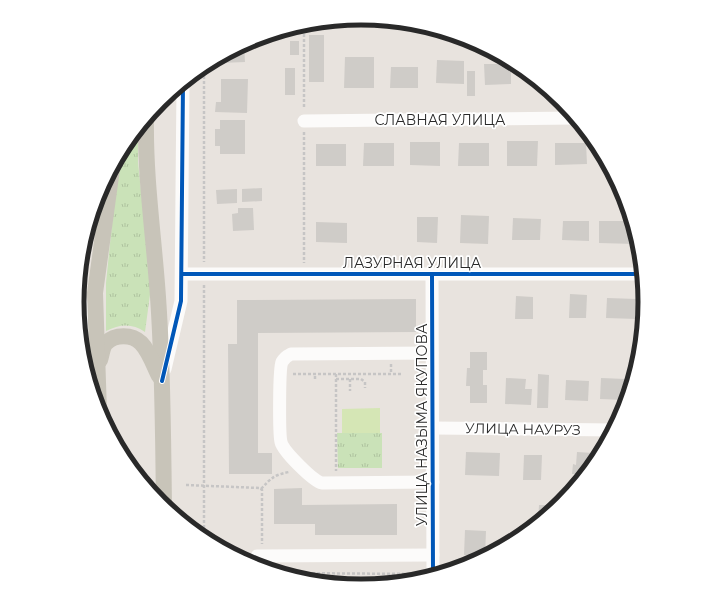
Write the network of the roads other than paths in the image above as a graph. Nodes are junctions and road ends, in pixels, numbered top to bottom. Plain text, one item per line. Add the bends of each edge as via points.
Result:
1 (183, 90) edge
2 (568, 118) edge
3 (304, 121) road end
4 (146, 127) edge
5 (110, 186) edge
6 (182, 274) junction
7 (432, 274) junction
8 (636, 274) edge
9 (85, 318) edge
10 (432, 353) junction
11 (98, 367) junction
12 (162, 381) junction
13 (99, 390) edge
14 (433, 428) junction
15 (607, 430) edge
16 (433, 482) junction
17 (164, 497) edge
18 (433, 555) junction
19 (259, 556) road end
20 (433, 570) edge

1 - 6 street
2 - 3 street, СЛАВНАЯ УЛИЦА
4 - 12 main road via 145,152 158,297
5 - 11 main road via 95,293
6 - 7 street, ЛАЗУРНАЯ УЛИЦА
6 - 12 street via 181,301
7 - 8 street, ЛАЗУРНАЯ УЛИЦА
7 - 10 street, УЛИЦА НАЗЫМА ЯКУПОВА
9 - 11 street
10 - 14 street, УЛИЦА НАЗЫМА ЯКУПОВА
10 - 16 street via 291,354 281,363 280,374 281,442 284,449 317,482
11 - 12 main road via 107,342 118,337 129,337 144,347
11 - 13 main road
12 - 17 main road
14 - 15 street, УЛИЦА НАУРУЗ
14 - 16 street, УЛИЦА НАЗЫМА ЯКУПОВА
16 - 18 street, УЛИЦА НАЗЫМА ЯКУПОВА
18 - 19 street
18 - 20 street, УЛИЦА НАЗЫМА ЯКУПОВА

